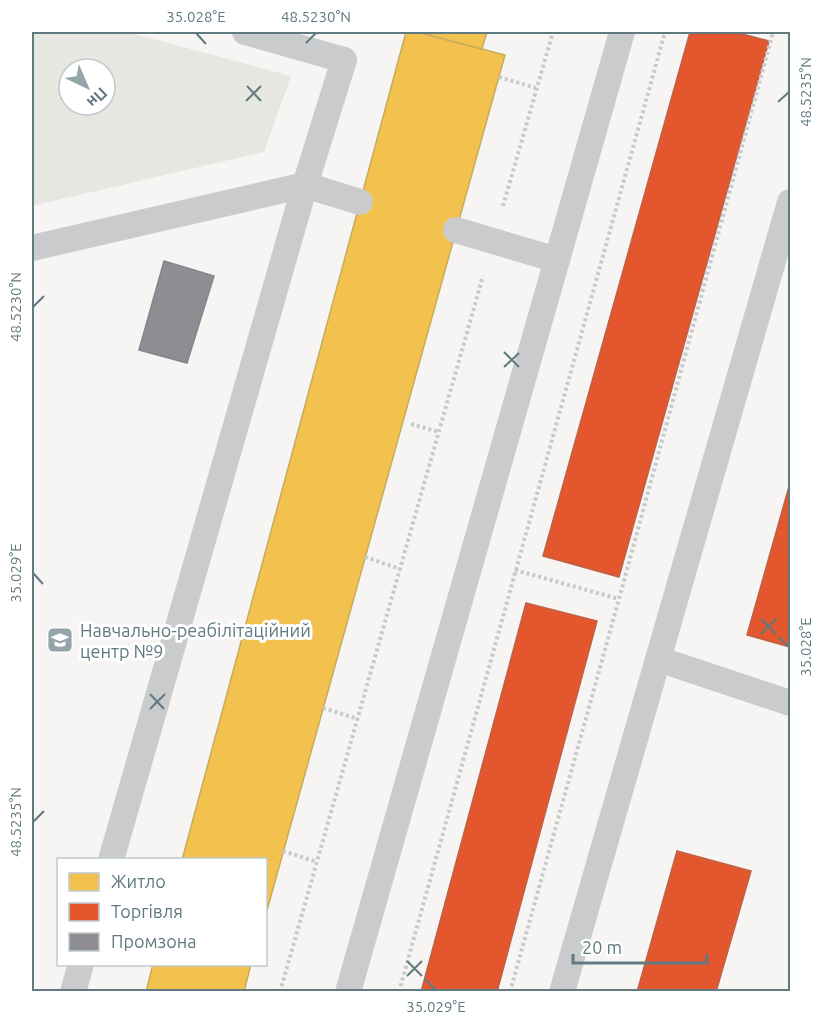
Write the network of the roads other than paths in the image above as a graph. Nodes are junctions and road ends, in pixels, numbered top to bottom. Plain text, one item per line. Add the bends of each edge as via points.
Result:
1 (245, 32) edge
2 (622, 32) edge
3 (305, 185) junction
4 (790, 201) edge
5 (360, 202) dead end
6 (456, 230) dead end
7 (32, 248) edge
8 (557, 260) junction
9 (658, 659) junction
10 (790, 703) edge
11 (112, 858) edge
12 (80, 966) edge
13 (73, 992) edge
14 (348, 992) edge
15 (562, 992) edge

1 - 3 lane via 344,60
2 - 8 lane
3 - 5 lane
3 - 7 lane
3 - 11 lane
4 - 9 lane
6 - 8 lane
8 - 14 lane
9 - 10 lane
9 - 15 lane
12 - 13 lane

